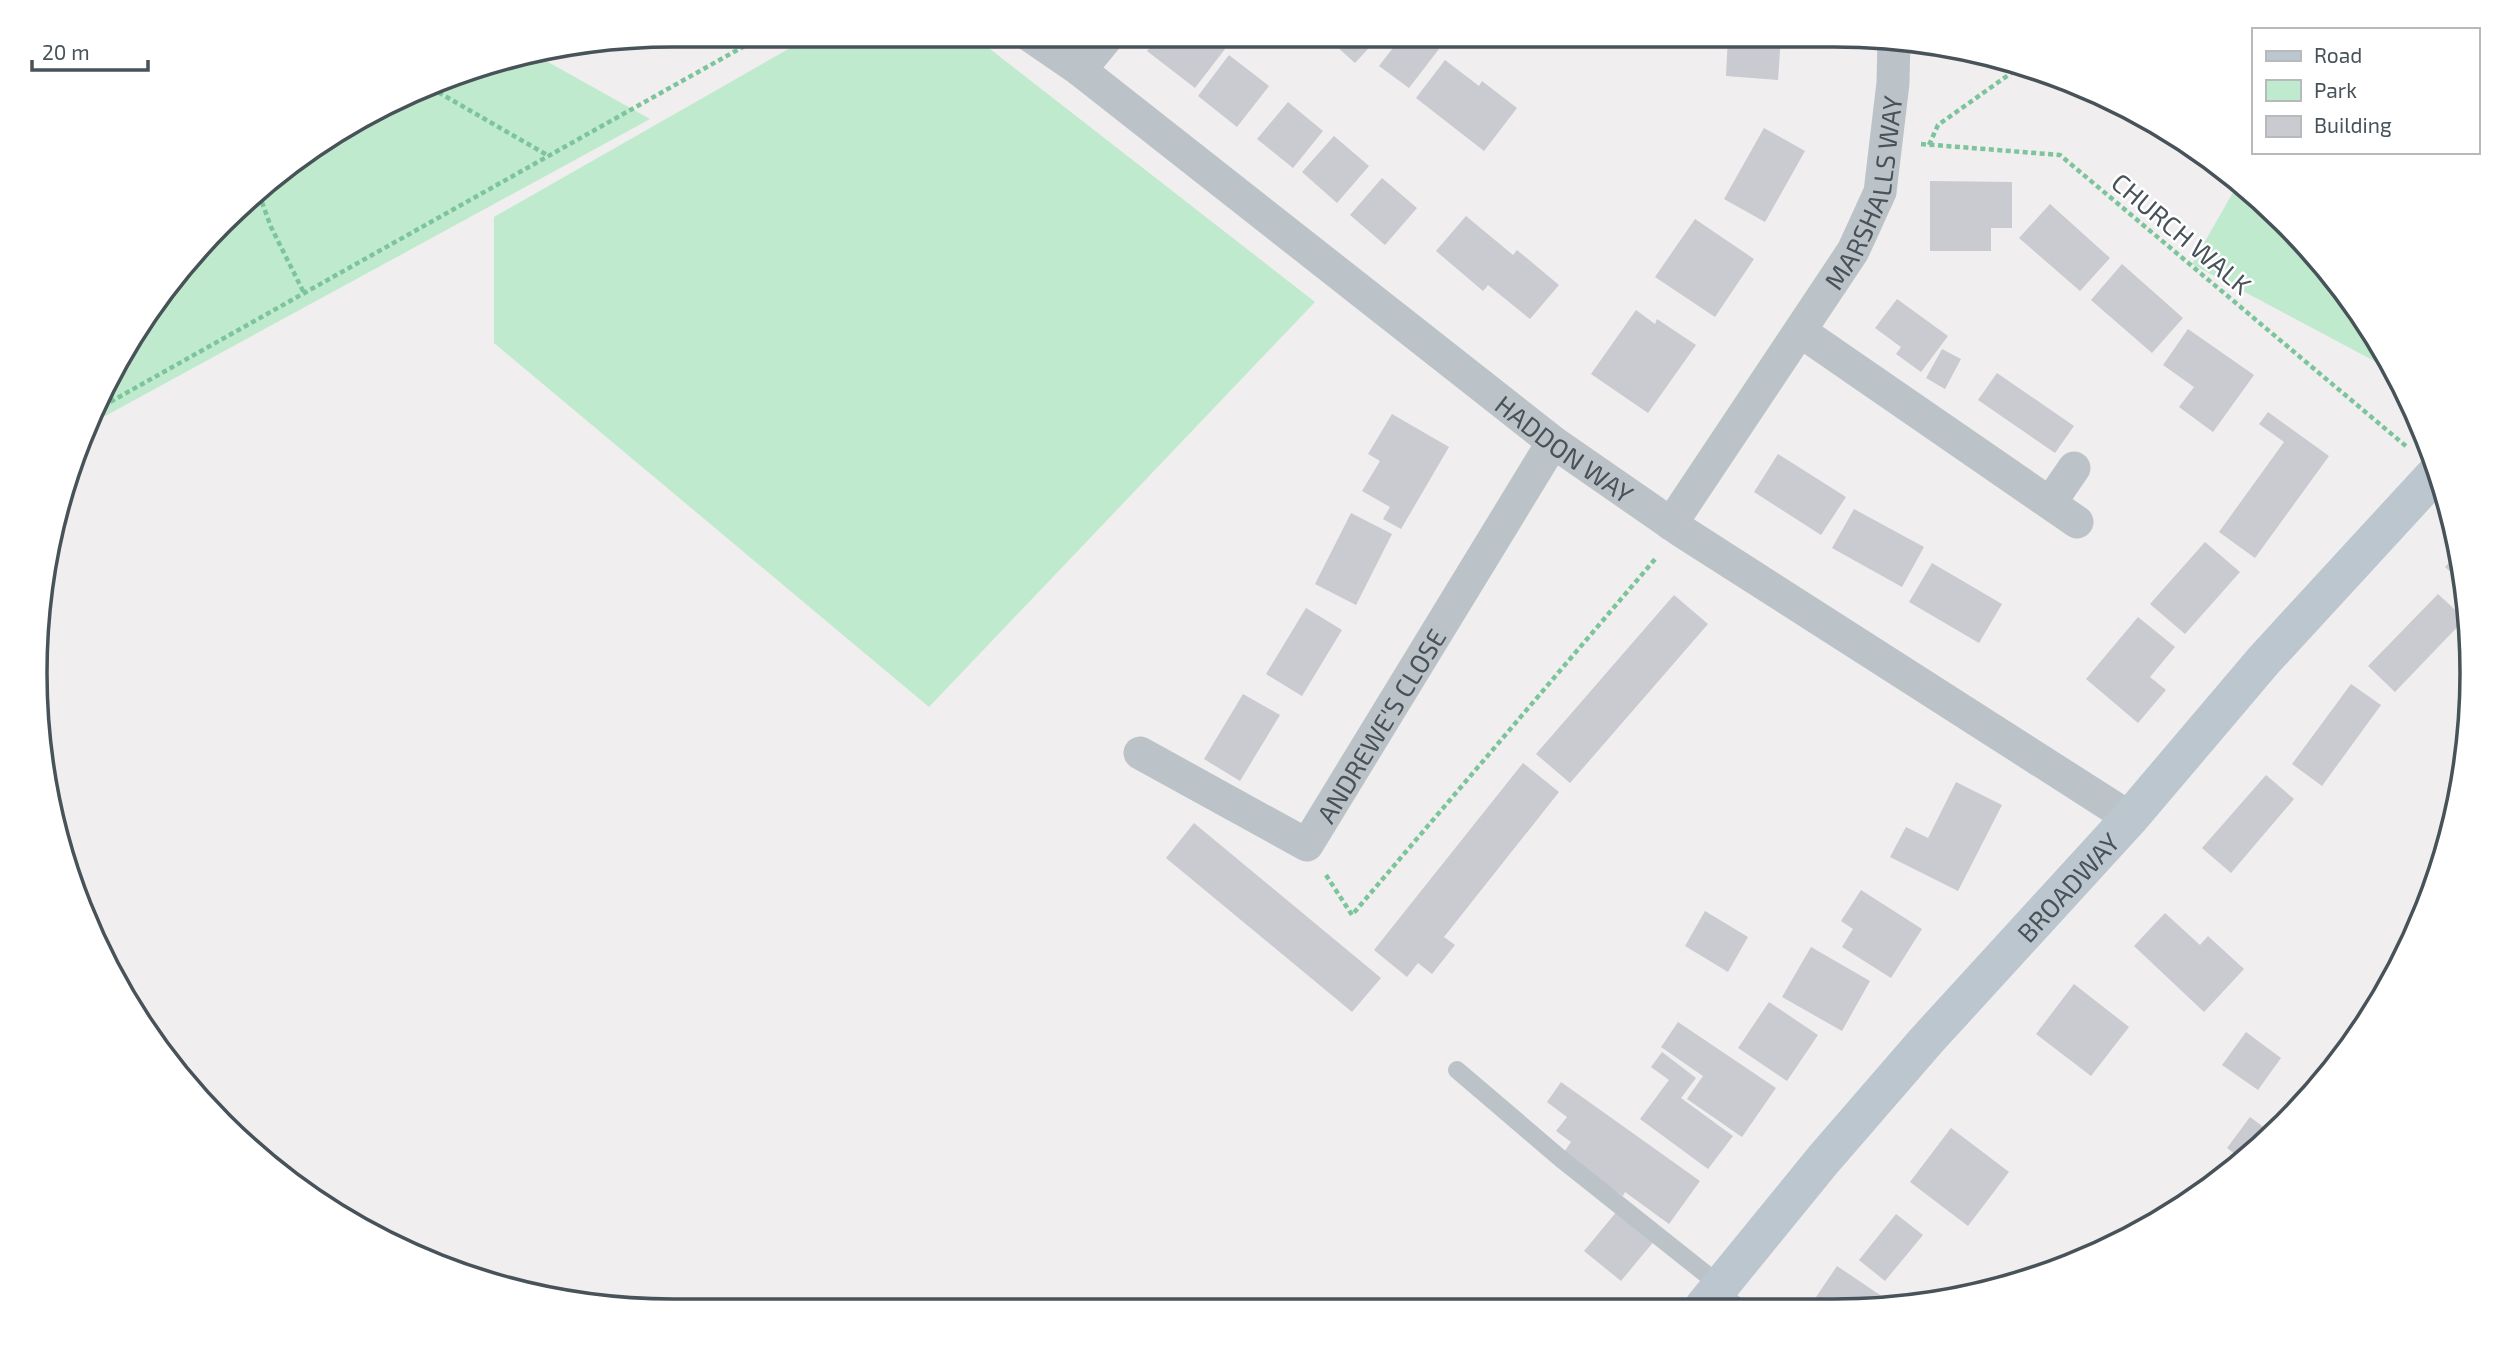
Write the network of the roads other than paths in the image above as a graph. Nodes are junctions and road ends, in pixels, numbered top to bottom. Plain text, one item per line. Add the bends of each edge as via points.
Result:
1 (1046, 47) edge
2 (1100, 47) edge
3 (1894, 51) edge
4 (1080, 70) junction
5 (1800, 331) junction
6 (1553, 442) junction
7 (2424, 464) edge
8 (2074, 468) dead end
9 (1675, 527) junction
10 (1140, 753) dead end
11 (2130, 818) junction
12 (1457, 1070) dead end
13 (1720, 1298) edge

1 - 4 street, HADDON WAY
2 - 4 street
3 - 5 street, MARSHALLS WAY via 1880,192 1853,251
4 - 6 street, HADDON WAY
5 - 8 street via 2064,512
5 - 9 street, MARSHALLS WAY
6 - 9 street, HADDON WAY
6 - 10 street, ANDREWE'S CLOSE via 1307,845
7 - 11 main road, BROADWAY
9 - 11 street, HADDON WAY
11 - 13 main road, BROADWAY via 1822,1160
12 - 13 lane

